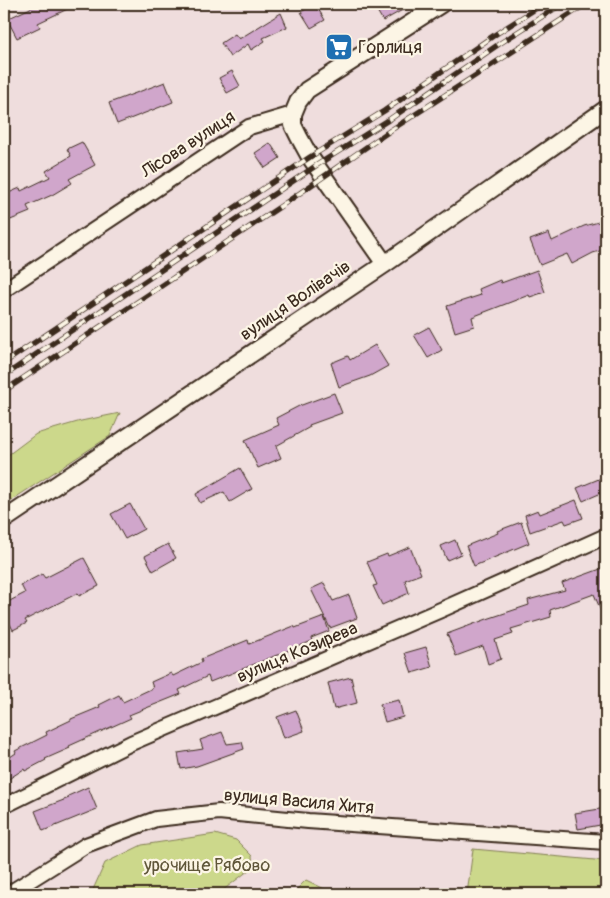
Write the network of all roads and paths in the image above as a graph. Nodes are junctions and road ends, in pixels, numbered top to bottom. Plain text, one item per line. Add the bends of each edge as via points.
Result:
1 (441, 4) edge
2 (606, 109) edge
3 (292, 114) junction
4 (385, 264) junction
5 (4, 290) edge
6 (4, 520) edge
7 (606, 536) edge
8 (4, 806) edge
9 (606, 842) edge
10 (8, 894) edge

1 - 3 street via 307,90
2 - 4 street, вулиця Волівачів
3 - 4 street via 293,125 310,157
3 - 5 street, Лісова вулиця via 249,127
4 - 6 street, вулиця Волівачів
7 - 8 street, вулиця Козирева via 131,743
9 - 10 street, вулиця Василя Хитя via 219,812 156,818 86,844

